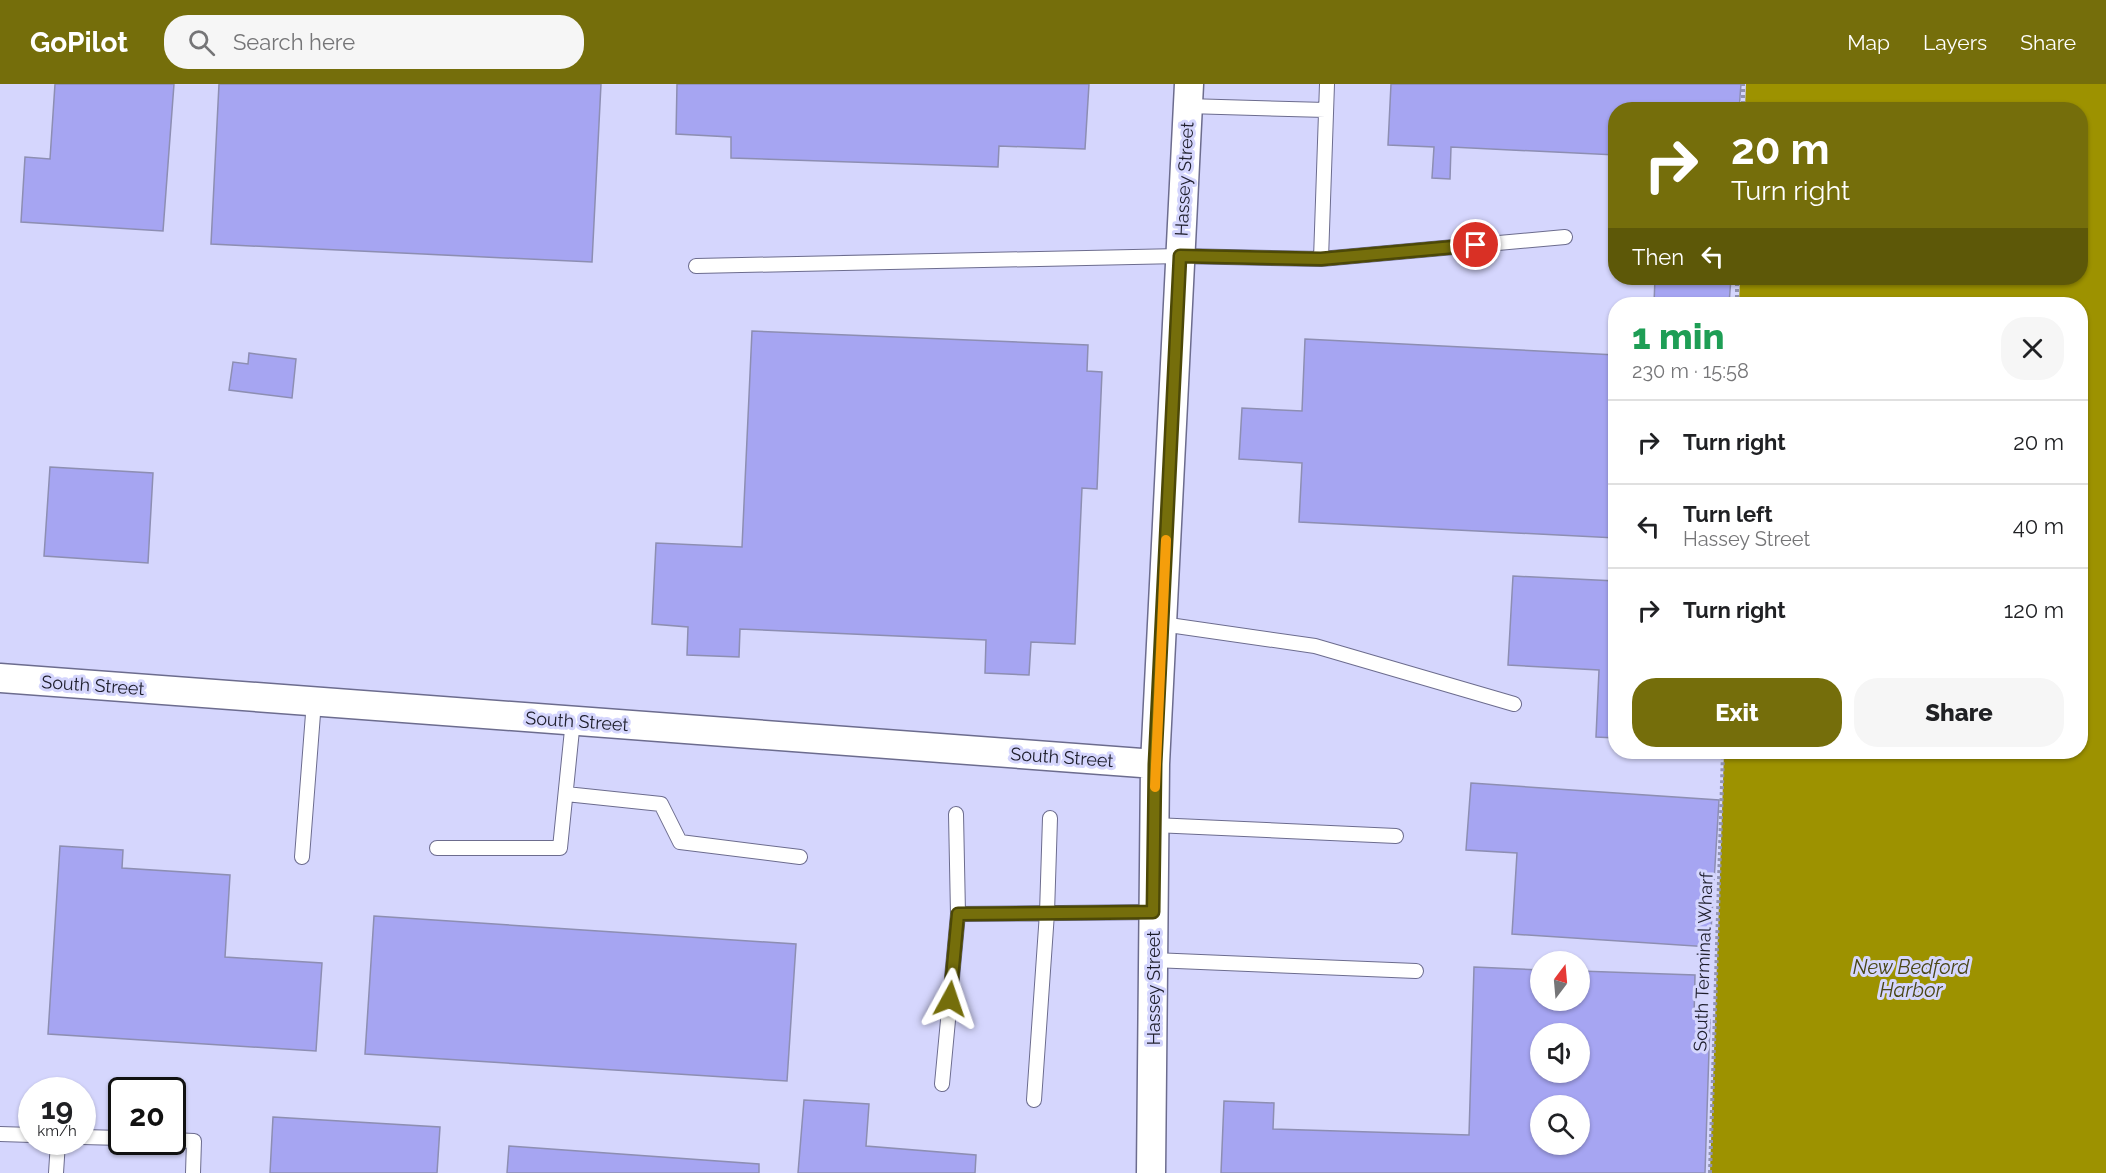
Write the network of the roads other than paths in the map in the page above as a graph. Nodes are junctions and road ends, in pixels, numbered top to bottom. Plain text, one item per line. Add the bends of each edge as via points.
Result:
1 (1327, 84) edge
2 (1188, 95) edge
3 (1326, 110) junction
4 (1565, 237) dead end
5 (1180, 256) junction
6 (1321, 259) junction
7 (696, 266) dead end
8 (1162, 624) junction
9 (0, 678) edge
10 (314, 701) junction
11 (1514, 704) dead end
12 (573, 720) junction
13 (1155, 764) junction
14 (566, 794) junction
15 (956, 814) dead end
16 (1050, 818) dead end
17 (1154, 825) junction
18 (1396, 836) dead end
19 (437, 848) dead end
20 (302, 857) dead end
21 (800, 857) dead end
22 (1153, 912) junction
23 (1047, 913) junction
24 (958, 914) junction
25 (1153, 960) junction
26 (1416, 970) dead end
27 (942, 1084) dead end
28 (1034, 1100) dead end
29 (0, 1134) edge
30 (18, 1135) edge
31 (186, 1141) edge
32 (57, 1155) edge
33 (56, 1173) edge
34 (193, 1173) edge
35 (1151, 1173) edge

1 - 3 lane
2 - 3 lane
2 - 5 street, Hassey Street
3 - 6 lane
4 - 6 lane
5 - 6 lane
5 - 7 lane
5 - 8 street, Hassey Street
8 - 11 lane via 1315,646
8 - 13 street, Hassey Street
9 - 10 street, South Street
10 - 12 street, South Street
10 - 20 lane
12 - 13 street, South Street
12 - 14 lane
13 - 17 street, Hassey Street
14 - 19 lane via 560,848
14 - 21 lane via 661,804 680,842
15 - 24 lane
16 - 23 lane
17 - 18 lane
17 - 22 street, Hassey Street
22 - 23 lane
22 - 25 street, Hassey Street
23 - 24 lane
23 - 28 lane
24 - 27 lane
25 - 26 lane
25 - 35 street, Hassey Street
29 - 30 lane
31 - 34 lane via 194,1141
32 - 33 lane

